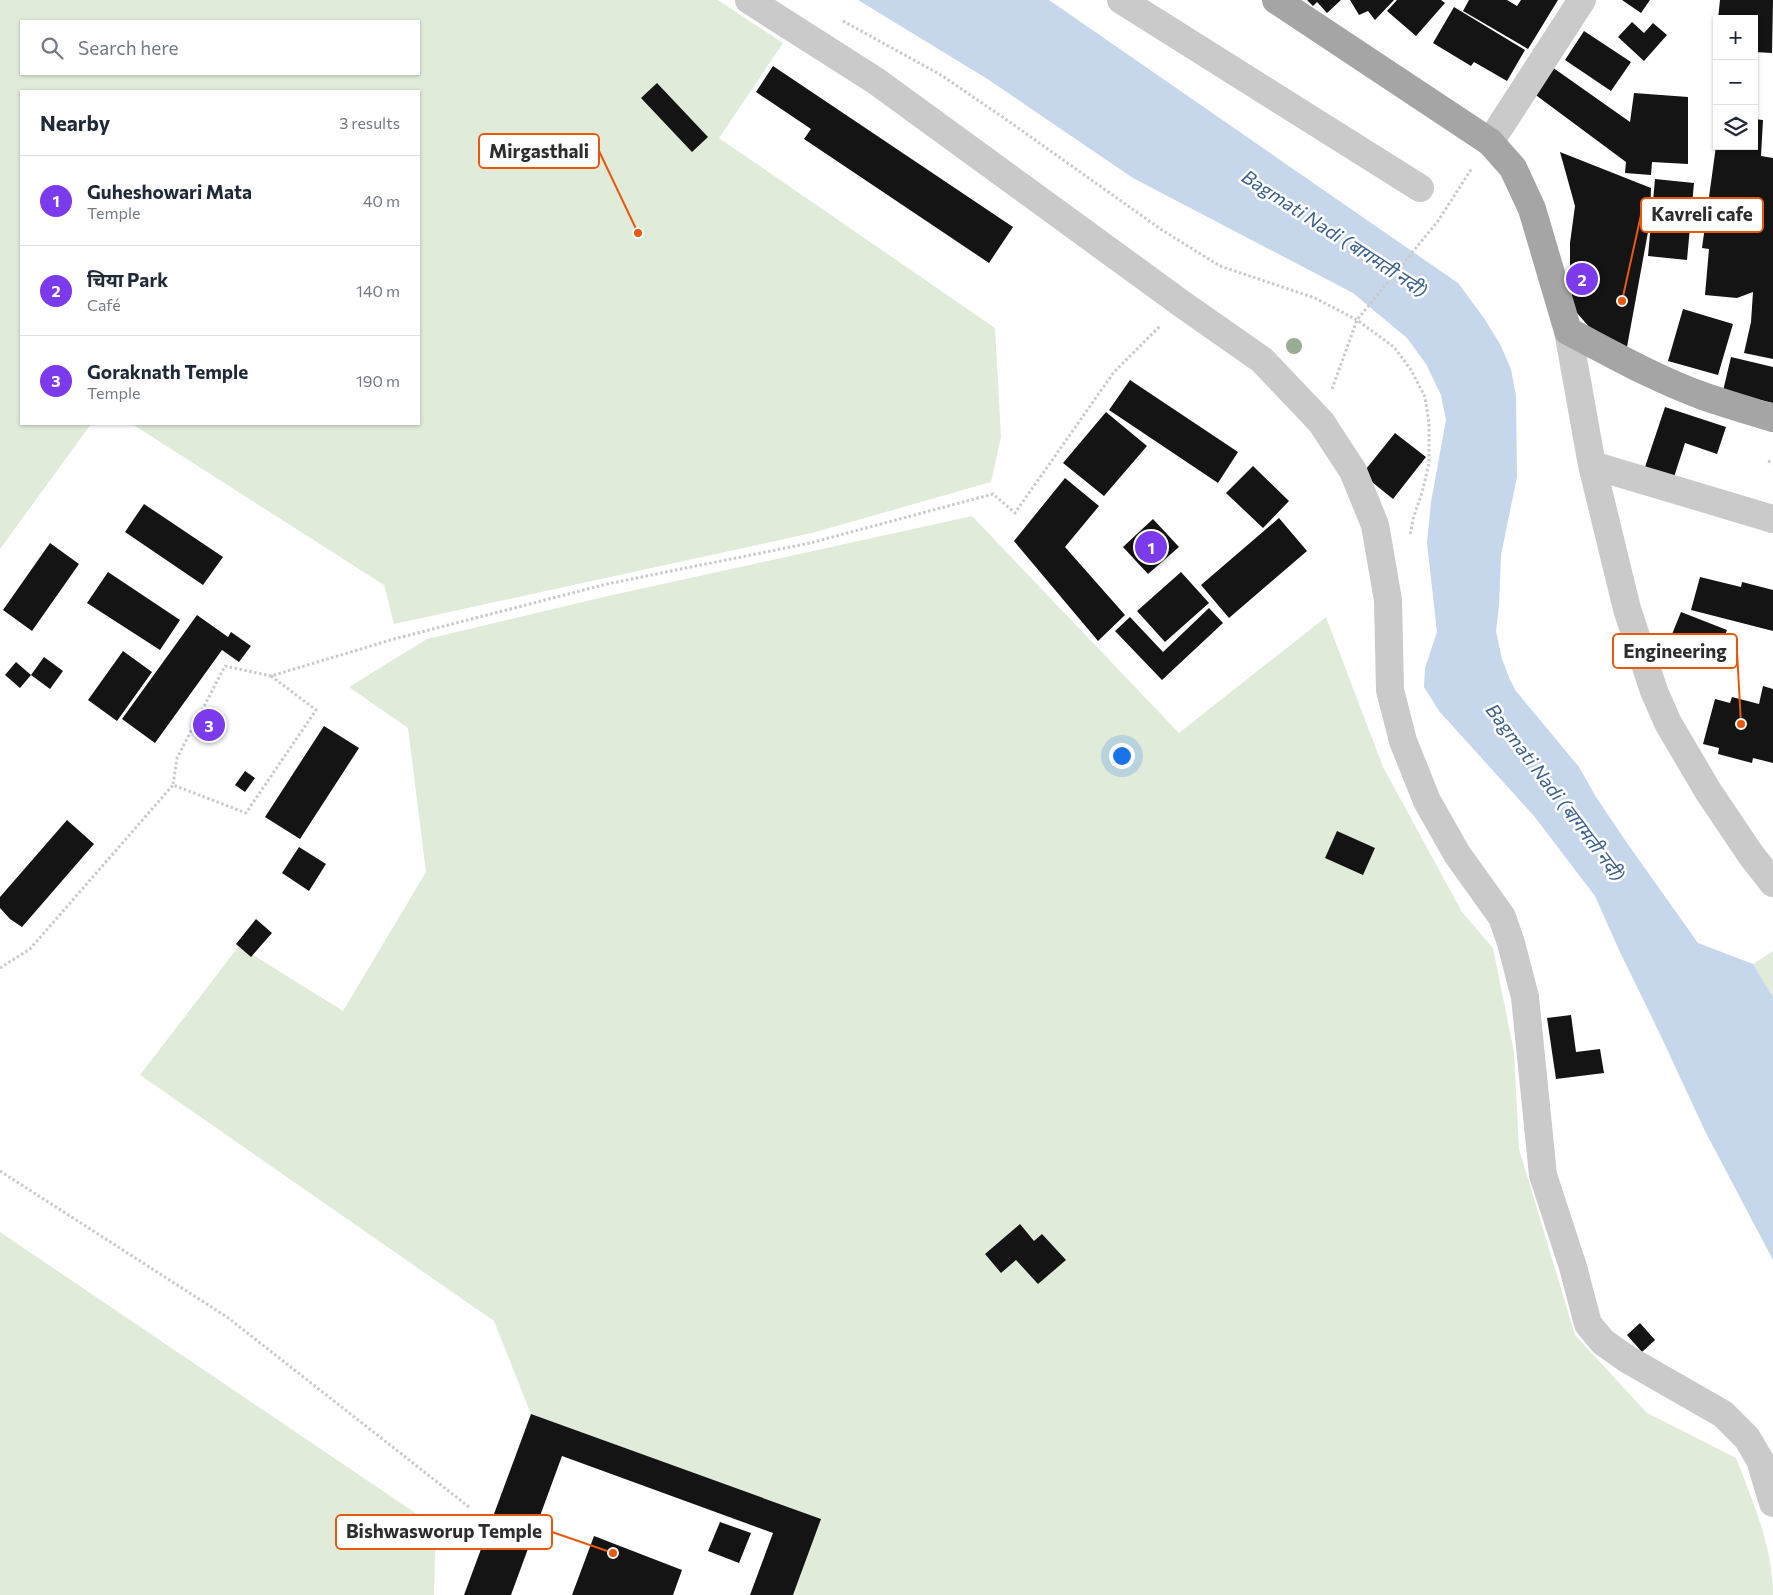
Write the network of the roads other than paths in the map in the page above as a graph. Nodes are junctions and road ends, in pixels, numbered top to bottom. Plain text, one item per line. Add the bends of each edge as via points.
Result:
1 (749, 0) edge
2 (1121, 0) edge
3 (1276, 0) edge
4 (1582, 0) edge
5 (1490, 142) junction
6 (1420, 188) dead end
7 (1568, 331) junction
8 (1773, 418) edge
9 (1592, 465) junction
10 (1773, 519) edge
11 (1773, 883) edge
12 (1773, 1503) edge

1 - 12 street via 876,81 1262,360 1321,422 1353,471 1375,525 1388,600 1390,690 1403,741 1427,801 1457,854 1502,918 1511,943 1524,997 1543,1175 1574,1268 1588,1324 1603,1342 1627,1359 1723,1414 1756,1452
2 - 6 street
3 - 5 main road
4 - 5 street
5 - 7 main road via 1513,168 1532,209
7 - 8 main road via 1681,387
7 - 9 street
9 - 10 street
9 - 11 street via 1627,609 1654,691 1668,723 1708,791

